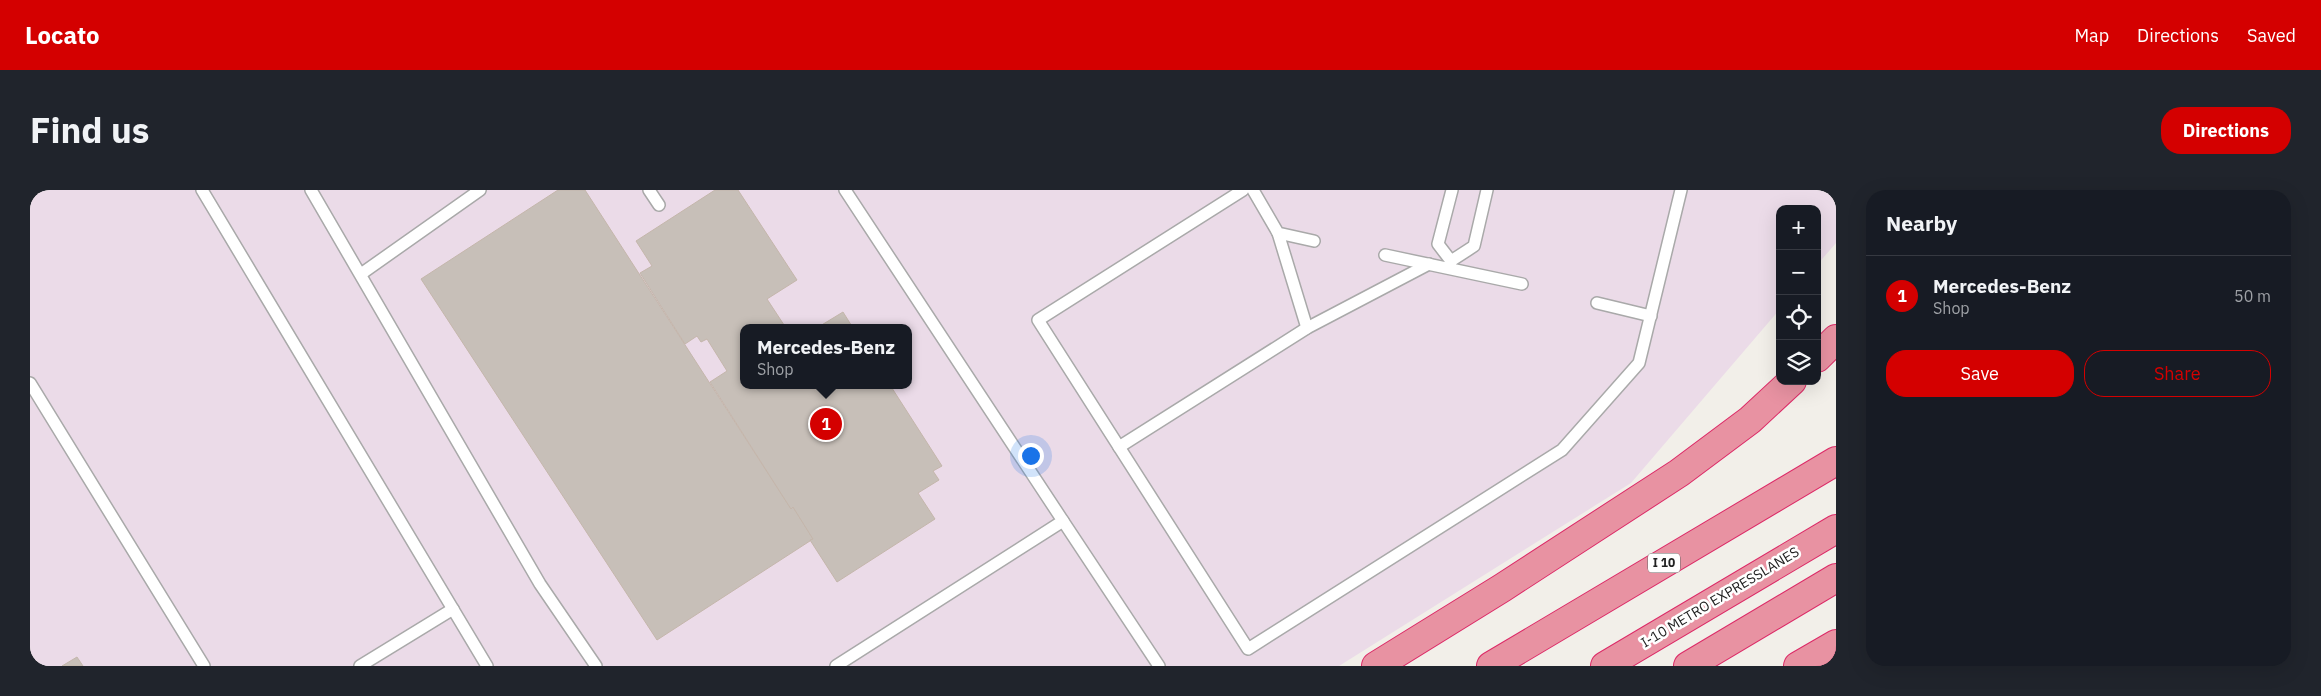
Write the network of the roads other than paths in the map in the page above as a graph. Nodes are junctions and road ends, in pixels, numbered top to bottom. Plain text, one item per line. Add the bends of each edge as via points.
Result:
1 (202, 190) edge
2 (311, 190) edge
3 (480, 190) edge
4 (648, 190) edge
5 (845, 190) edge
6 (1243, 190) edge
7 (1254, 190) edge
8 (1452, 190) edge
9 (1487, 190) edge
10 (1681, 190) edge
11 (659, 205) dead end
12 (1278, 233) junction
13 (1314, 241) dead end
14 (1385, 255) dead end
15 (1429, 264) junction
16 (1450, 265) junction
17 (361, 274) junction
18 (1522, 284) dead end
19 (1597, 304) dead end
20 (1650, 316) junction
21 (1306, 328) junction
22 (1836, 339) edge
23 (1821, 354) edge
24 (30, 383) edge
25 (1788, 385) edge
26 (1119, 447) junction
27 (1836, 461) edge
28 (1063, 521) junction
29 (1836, 529) edge
30 (1836, 578) edge
31 (453, 609) junction
32 (1836, 644) edge
33 (204, 666) edge
34 (360, 666) edge
35 (487, 666) edge
36 (596, 666) edge
37 (836, 666) edge
38 (1159, 666) edge
39 (1376, 666) edge
40 (1491, 666) edge
41 (1605, 666) edge
42 (1688, 666) edge
43 (1798, 666) edge

1 - 31 lane
2 - 17 lane
3 - 17 lane
4 - 11 lane
5 - 28 lane
6 - 26 lane via 1038,320
7 - 12 lane
8 - 16 lane via 1438,244
9 - 16 lane via 1474,246
10 - 20 lane
12 - 13 lane
12 - 21 lane
14 - 15 lane
15 - 16 lane
15 - 21 lane
16 - 18 lane
17 - 36 lane via 540,584
19 - 20 lane
20 - 26 lane via 1639,363 1562,450 1248,648
21 - 26 lane
22 - 23 highway
24 - 33 lane
25 - 39 highway via 1750,420 1678,473
27 - 40 highway, I 10
28 - 37 lane
28 - 38 lane
29 - 41 highway, I-10 METRO EXPRESSLANES
30 - 42 highway
31 - 34 lane
31 - 35 lane
32 - 43 highway

